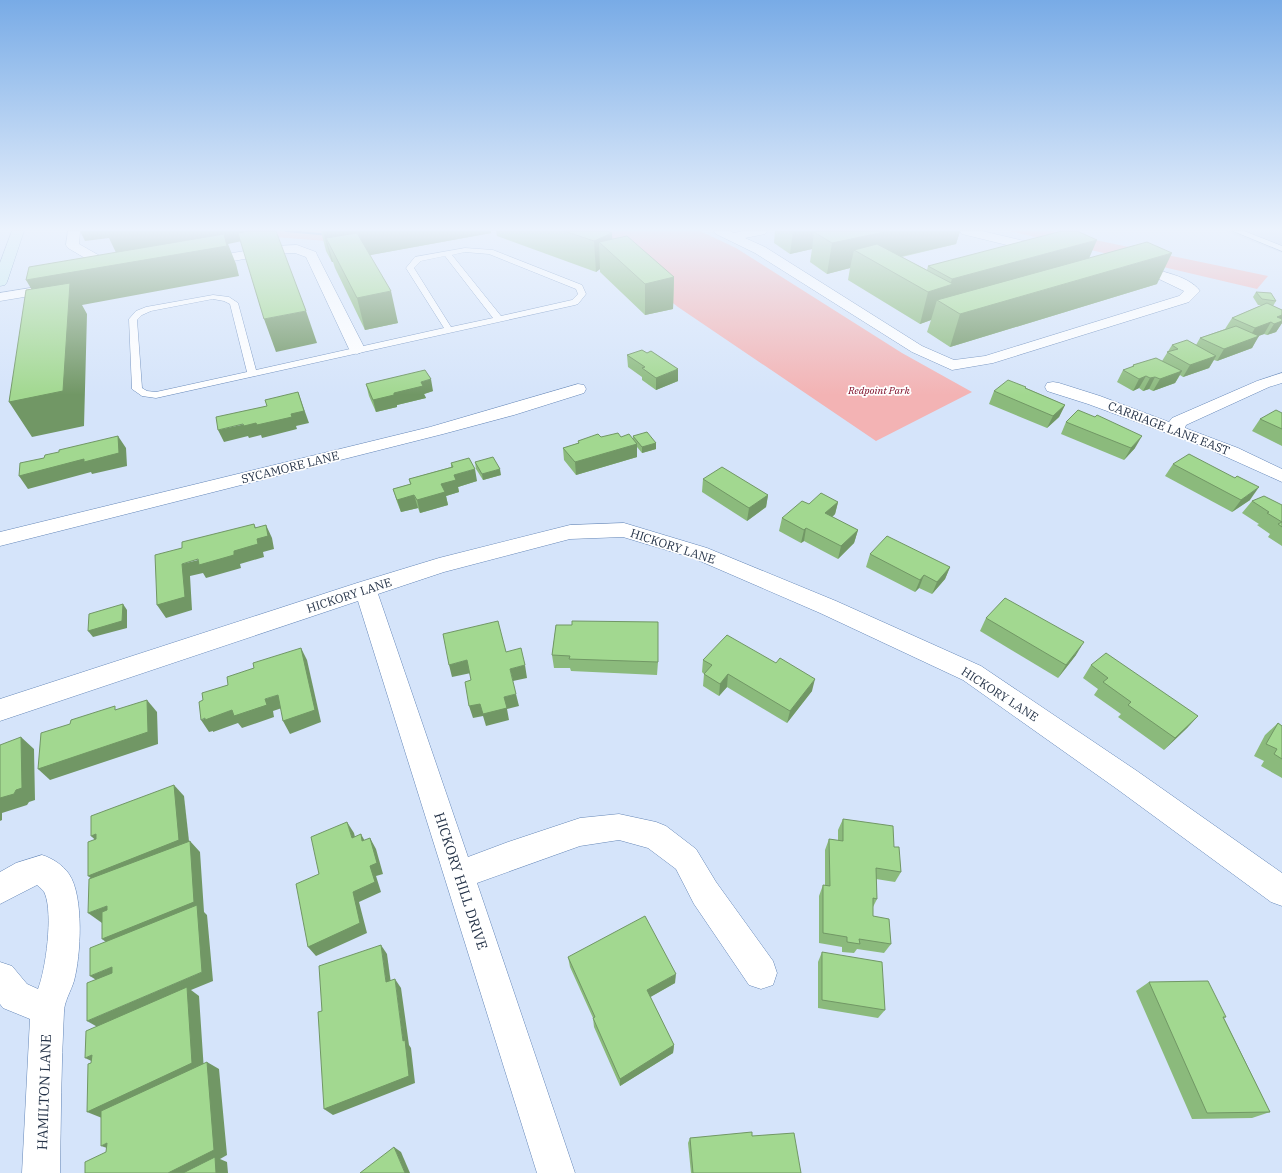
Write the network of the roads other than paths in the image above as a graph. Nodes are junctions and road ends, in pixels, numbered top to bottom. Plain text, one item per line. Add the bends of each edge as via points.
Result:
1 (60, 286) edge
2 (326, 286) edge
3 (421, 286) edge
4 (473, 286) edge
5 (576, 286) edge
6 (817, 286) edge
7 (1185, 286) edge
8 (0, 297) edge
9 (499, 319) junction
10 (449, 330) junction
11 (357, 349) junction
12 (252, 373) junction
13 (1282, 378) edge
14 (578, 388) dead end
15 (1054, 388) dead end
16 (1176, 430) junction
17 (1282, 476) edge
18 (0, 539) edge
19 (365, 589) junction
20 (0, 710) edge
21 (459, 875) junction
22 (0, 889) edge
23 (1282, 891) edge
24 (760, 974) dead end
25 (0, 978) edge
26 (47, 1010) junction
27 (41, 1173) edge
28 (556, 1173) edge

1 - 8 street
2 - 11 street
3 - 10 lane
4 - 9 lane
5 - 9 lane via 582,294 575,302
6 - 7 street via 917,349 952,365 994,358 1184,299 1193,291
9 - 10 lane
10 - 11 lane
11 - 12 lane
12 - 12 lane via 156,395 145,394 137,389 133,320 149,309 213,297 226,299 234,303
13 - 16 street via 1178,422
14 - 18 street, SYCAMORE LANE via 524,407 388,443
15 - 16 street, CARRIAGE LANE EAST
16 - 17 street, CARRIAGE LANE EAST via 1232,452
19 - 20 street, HICKORY LANE
19 - 21 street, HICKORY HILL DRIVE
19 - 23 street, HICKORY LANE via 439,566 570,532 624,530 700,552 972,673
21 - 24 street via 580,832 619,827 656,836 686,859 705,893
21 - 28 street, HICKORY HILL DRIVE
22 - 26 street, HAMILTON LANE via 27,873 42,869 58,884 64,906 63,945 58,980
25 - 26 street via 15,996
26 - 27 street, HAMILTON LANE

